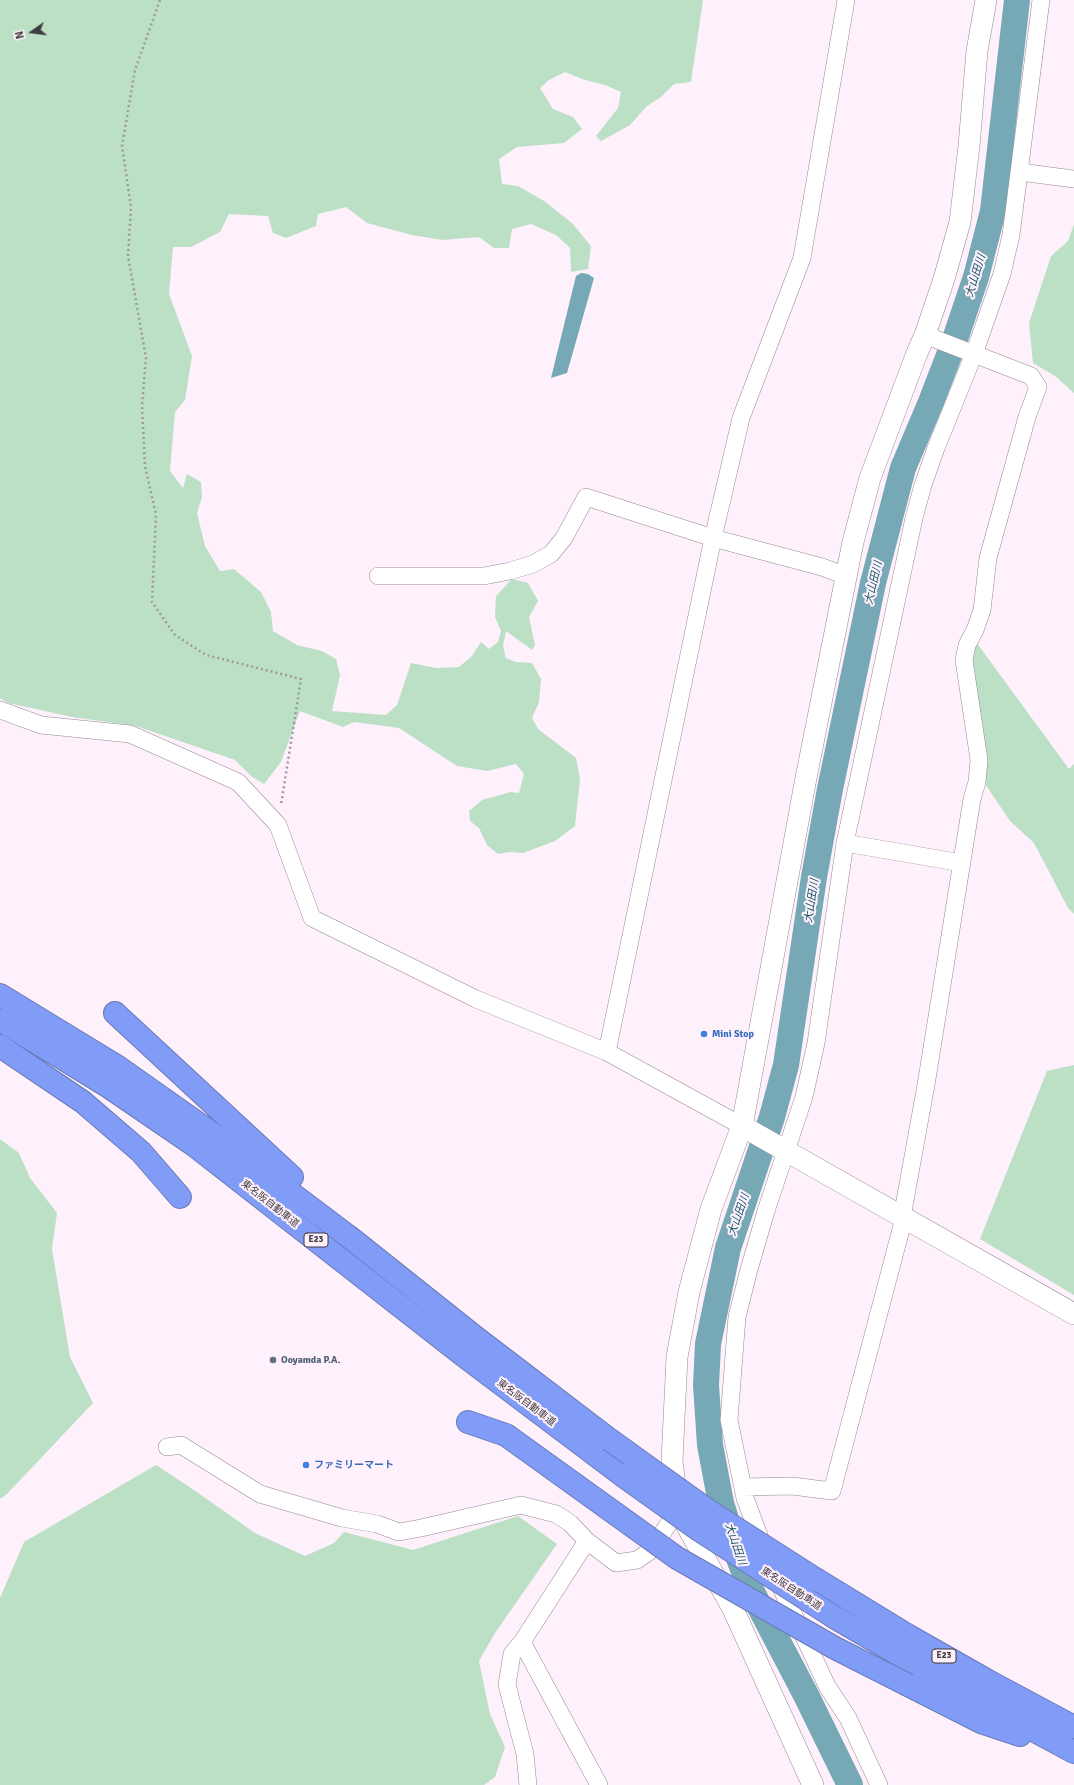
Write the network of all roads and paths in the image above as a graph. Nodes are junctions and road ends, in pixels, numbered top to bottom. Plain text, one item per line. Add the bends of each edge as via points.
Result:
1 (160, 0) edge
2 (846, 0) edge
3 (986, 0) edge
4 (1041, 0) edge
5 (1020, 172) junction
6 (1074, 179) edge
7 (925, 335) junction
8 (974, 354) junction
9 (714, 538) junction
10 (378, 576) dead end
11 (846, 576) junction
12 (0, 710) edge
13 (278, 825) junction
14 (845, 843) junction
15 (962, 863) junction
16 (0, 995) edge
17 (115, 1013) dead end
18 (0, 1020) edge
19 (0, 1046) edge
20 (607, 1052) junction
21 (744, 1128) junction
22 (784, 1150) junction
23 (180, 1197) dead end
24 (903, 1218) junction
25 (348, 1236) junction
26 (1074, 1314) edge
27 (468, 1422) dead end
28 (167, 1447) dead end
29 (743, 1486) junction
30 (678, 1510) junction
31 (587, 1541) junction
32 (522, 1642) junction
33 (1074, 1727) edge
34 (1074, 1752) edge
35 (528, 1785) edge
36 (599, 1785) edge
37 (813, 1785) edge
38 (879, 1785) edge

1 - 13 path via 135,70 122,146 131,207 128,256 146,358 142,406 145,466 156,515 152,602 175,635 206,655 301,679
2 - 9 street via 802,258 741,418
3 - 7 street via 977,51 960,222
4 - 5 street
5 - 6 street
5 - 8 street via 1008,251
7 - 8 street
7 - 11 street via 870,478 852,542
8 - 14 street via 923,485
8 - 15 street via 1031,376 1038,387 1027,417 988,558 982,610 967,645 964,660 979,760
9 - 10 street via 586,497 564,538 551,554 533,564 484,576
9 - 11 street via 822,567
9 - 20 street
11 - 21 street via 806,778
12 - 13 street via 41,725 130,734 238,782
13 - 20 street via 312,918 476,999
14 - 15 street
14 - 22 street via 816,1043 804,1097
15 - 24 street
16 - 25 highway, 東名阪自動車道 / E23 via 118,1067 206,1129
17 - 25 highway via 276,1163 326,1206
18 - 34 highway, 東名阪自動車道 / E23, bridge via 109,1087 194,1145 463,1355 699,1530 834,1617 977,1700
19 - 23 highway via 83,1102 141,1152
20 - 21 street
21 - 22 street
21 - 30 street via 711,1209 689,1292 676,1357 672,1461
22 - 24 street
22 - 29 street via 737,1317 730,1420
24 - 26 street
24 - 29 street via 832,1491 792,1486
25 - 33 highway, 東名阪自動車道 / E23, bridge via 610,1440 709,1511 907,1635
27 - 34 highway, bridge via 506,1435 677,1558 835,1648 981,1722
28 - 31 street via 181,1445 260,1494 342,1518 378,1524 399,1532 521,1505 556,1514 570,1523
29 - 38 street via 745,1498 770,1564 805,1643 827,1686 848,1718
30 - 31 street via 650,1550 637,1560 616,1563
30 - 37 street via 733,1609
31 - 32 street
32 - 35 street via 512,1654 507,1685 525,1754
32 - 36 street

